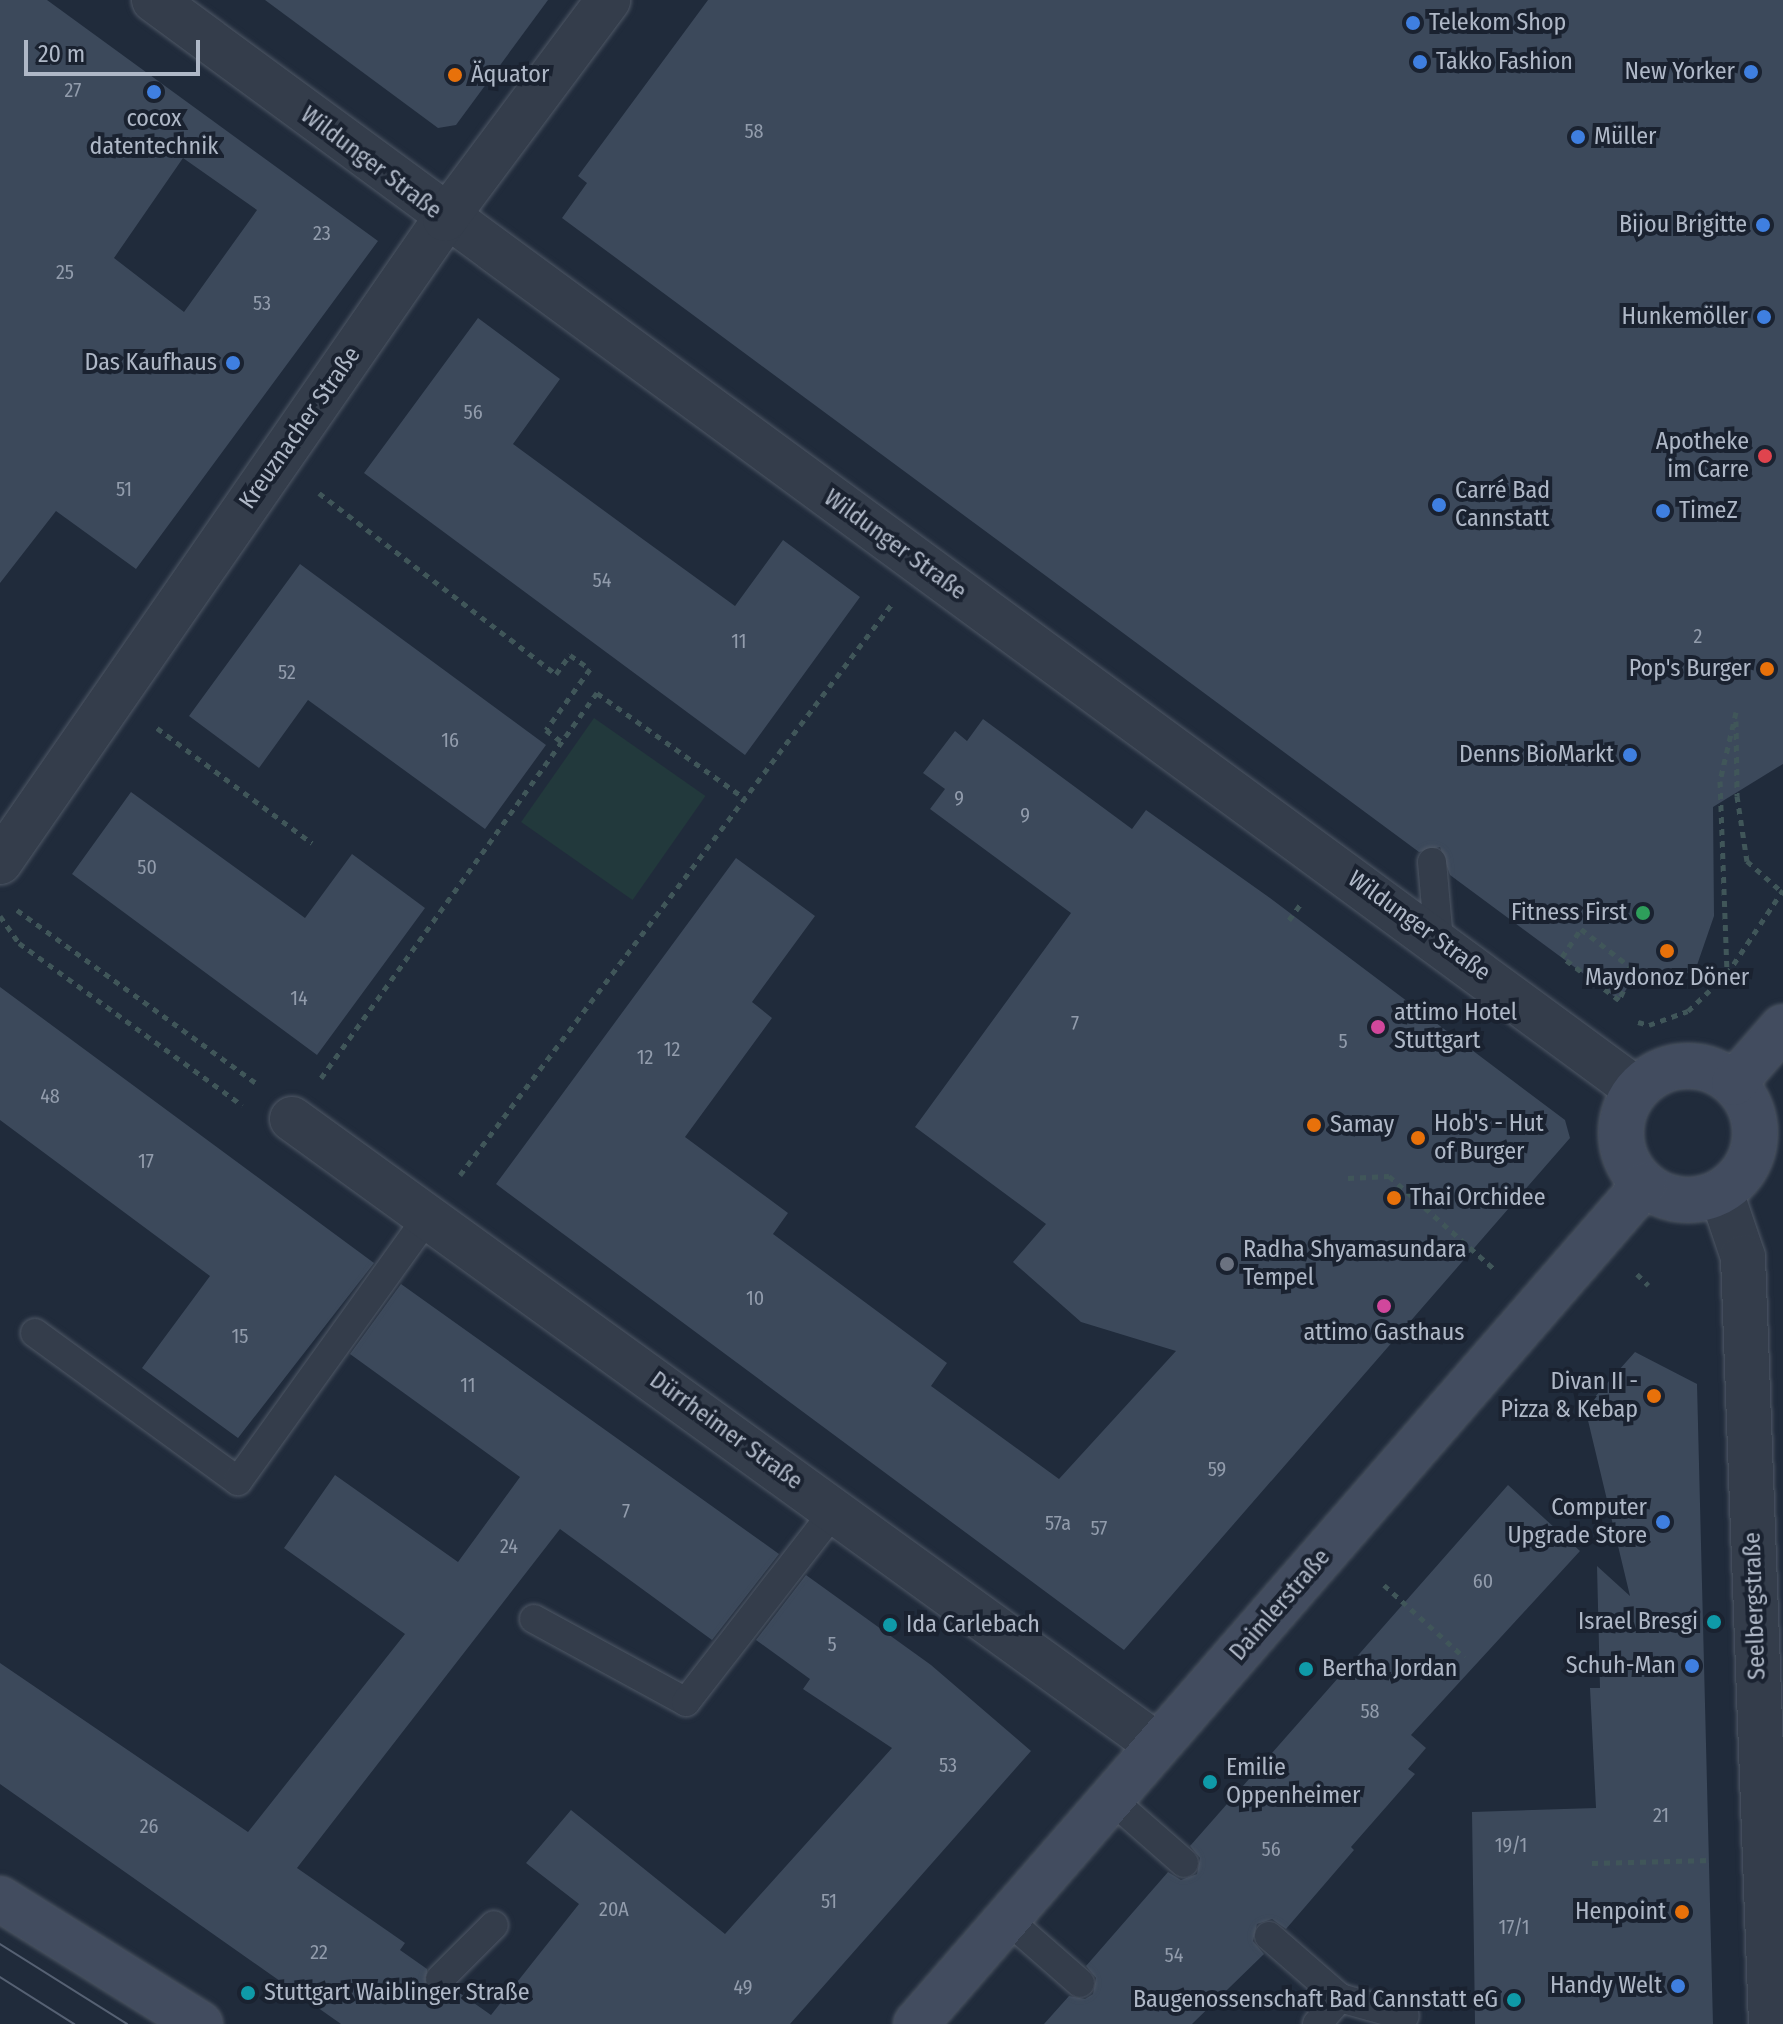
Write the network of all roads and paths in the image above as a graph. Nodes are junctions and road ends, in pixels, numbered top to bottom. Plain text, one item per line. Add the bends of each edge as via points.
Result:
1 (154, 0) edge
2 (608, 0) edge
3 (445, 219) junction
4 (277, 461) junction
5 (922, 564) junction
6 (114, 696) junction
7 (562, 742) junction
8 (744, 798) junction
9 (312, 843) dead end
10 (0, 862) edge
11 (1432, 862) dead end
12 (1782, 891) edge
13 (12, 907) dead end
14 (0, 916) edge
15 (1439, 940) junction
16 (1633, 969) joint
17 (1727, 974) junction
18 (1783, 1027) edge
19 (1579, 1044) junction
20 (1734, 1083) junction
21 (1636, 1089) junction
22 (281, 1106) junction
23 (1348, 1178) dead end
24 (1644, 1185) junction
25 (1721, 1192) junction
26 (428, 1217) junction
27 (1493, 1268) dead end
28 (1246, 1275) dead end
29 (1259, 1288) dead end
30 (35, 1333) dead end
31 (835, 1510) junction
32 (1384, 1585) dead end
33 (534, 1619) dead end
34 (1464, 1657) dead end
35 (1157, 1745) junction
36 (1111, 1799) junction
37 (1765, 1858) junction
38 (1184, 1863) dead end
39 (1592, 1863) dead end
40 (0, 1899) edge
41 (1007, 1919) junction
42 (494, 1925) dead end
43 (1269, 1936) dead end
44 (440, 1979) dead end
45 (1080, 1983) dead end
46 (1340, 1998) junction
47 (1405, 2016) dead end
48 (200, 2024) edge
49 (916, 2024) edge
50 (1317, 2024) edge
51 (1771, 2024) edge

1 - 3 street, Wildunger Straße
2 - 3 street, Kreuznacher Straße
3 - 4 street, Kreuznacher Straße
3 - 5 street, Wildunger Straße
4 - 6 street, Kreuznacher Straße
4 - 7 path via 556,674 570,655 590,669 546,730
5 - 8 path
5 - 15 street, Wildunger Straße
6 - 9 path
6 - 10 street, Kreuznacher Straße
7 - 8 path via 597,693
7 - 22 path
8 - 26 path
11 - 15 lane
12 - 17 path
12 - 17 path via 1747,861 1737,796 1736,712 1720,781
13 - 22 path
14 - 22 path via 19,943 265,1121
15 - 19 street, Wildunger Straße
16 - 16 path via 1581,929 1562,957 1619,1000
17 - 19 path via 1688,1011 1649,1025 1603,1012
18 - 20 street
19 - 21 street, Wildunger Straße
20 - 21 street via 1708,1068 1682,1065 1657,1073
20 - 25 street via 1756,1126 1741,1176
21 - 24 street via 1625,1107 1622,1149
22 - 26 street, Dürrheimer Straße
23 - 27 path via 1389,1176
24 - 25 street via 1681,1201
24 - 35 street, Daimlerstraße
25 - 37 street, Seelbergstraße via 1743,1257
26 - 30 lane via 238,1481
26 - 31 street, Dürrheimer Straße
28 - 29 path
31 - 33 lane via 686,1702
31 - 35 street, Dürrheimer Straße
32 - 34 path
35 - 36 street, Daimlerstraße
36 - 38 lane
36 - 41 street, Daimlerstraße
37 - 39 path
37 - 51 street, Seelbergstraße
40 - 48 street
41 - 45 lane
41 - 49 street, Daimlerstraße
42 - 44 lane
43 - 46 lane
46 - 47 lane
46 - 50 lane

